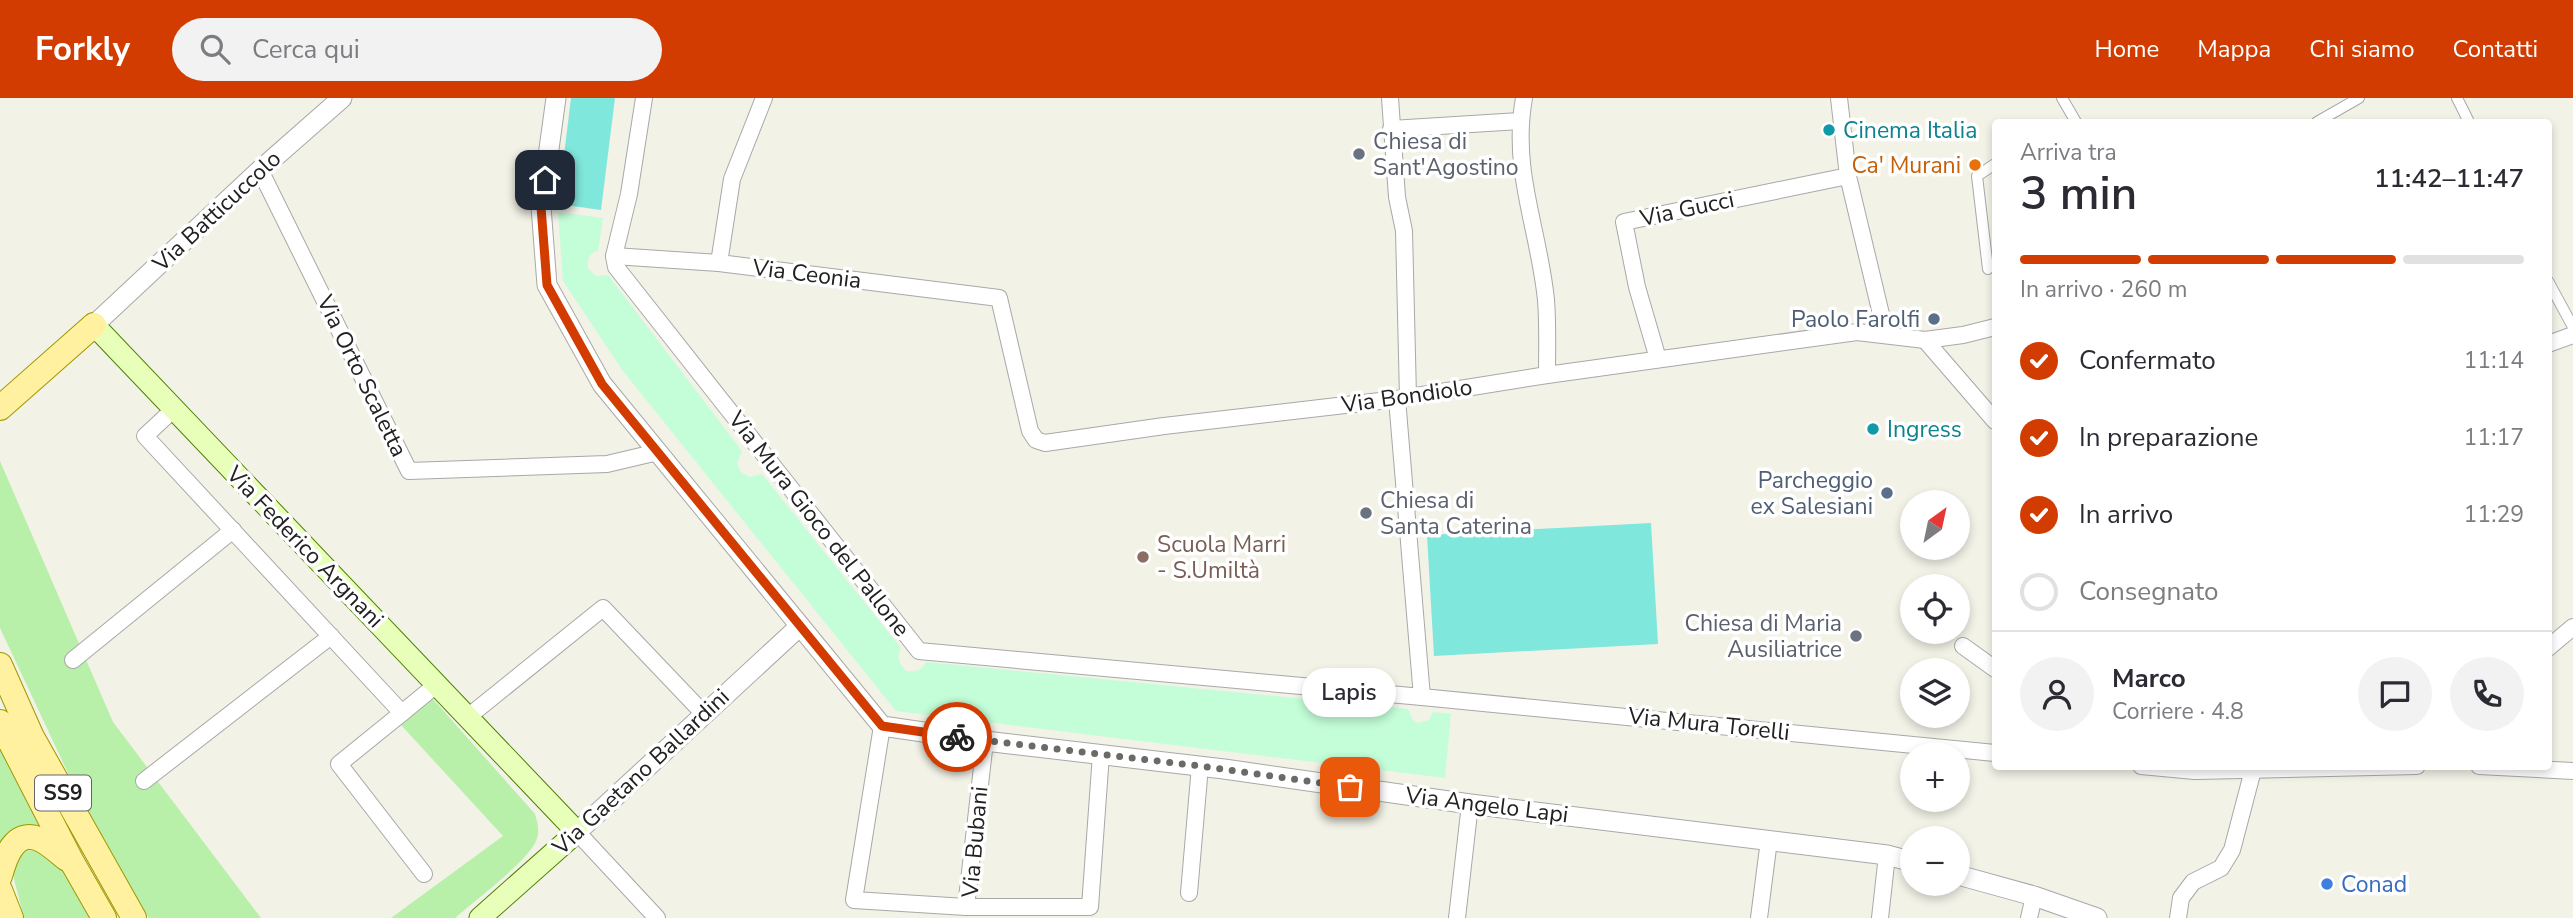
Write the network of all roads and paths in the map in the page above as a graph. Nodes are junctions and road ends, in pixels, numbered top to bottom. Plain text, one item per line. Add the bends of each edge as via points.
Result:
1 (342, 98) edge
2 (556, 98) edge
3 (644, 98) edge
4 (764, 98) edge
5 (1390, 98) edge
6 (1524, 98) edge
7 (1839, 98) edge
8 (2062, 98) edge
9 (2359, 98) edge
10 (2457, 98) edge
11 (2074, 119) edge
12 (2322, 119) edge
13 (2468, 119) edge
14 (1520, 121) junction
15 (1391, 129) junction
16 (1992, 166) edge
17 (260, 170) junction
18 (1848, 176) junction
19 (614, 256) junction
20 (719, 263) junction
21 (1988, 269) dead end
22 (2552, 288) edge
23 (999, 298) joint
24 (94, 325) junction
25 (2573, 327) edge
26 (1992, 328) edge
27 (1886, 335) junction
28 (2573, 335) edge
29 (1924, 340) junction
30 (2552, 343) edge
31 (1658, 359) junction
32 (1547, 375) junction
33 (1402, 398) junction
34 (0, 408) edge
35 (174, 409) junction
36 (1992, 418) edge
37 (658, 452) junction
38 (233, 530) junction
39 (800, 626) junction
40 (2573, 627) edge
41 (331, 636) junction
42 (2552, 645) edge
43 (1963, 646) dead end
44 (73, 660) dead end
45 (0, 665) edge
46 (1992, 667) edge
47 (436, 685) junction
48 (1422, 697) junction
49 (402, 713) junction
50 (704, 715) junction
51 (469, 716) junction
52 (0, 722) edge
53 (882, 726) junction
54 (985, 741) junction
55 (1992, 753) edge
56 (1101, 754) junction
57 (1200, 766) junction
58 (2253, 770) edge
59 (2552, 770) edge
60 (2573, 771) edge
61 (144, 781) dead end
62 (1471, 804) junction
63 (577, 832) junction
64 (1769, 839) junction
65 (1887, 855) junction
66 (1900, 858) edge
67 (72, 862) junction
68 (424, 874) dead end
69 (0, 876) edge
70 (1970, 878) edge
71 (0, 890) edge
72 (1189, 893) dead end
73 (2034, 896) junction
74 (966, 907) junction
75 (10, 918) edge
76 (104, 918) edge
77 (134, 918) edge
78 (480, 918) edge
79 (657, 918) edge
80 (1457, 918) edge
81 (1759, 918) edge
82 (1880, 918) edge
83 (2029, 918) edge
84 (2097, 918) edge
85 (2178, 918) edge

1 - 17 street, Via Batticuccolo
2 - 37 street via 541,207 547,285 602,384
3 - 19 street
4 - 20 street via 732,179
5 - 15 street
6 - 14 street
7 - 18 street
8 - 11 street
9 - 12 street
10 - 13 street
14 - 15 street
14 - 32 street via 1520,160 1546,299
15 - 33 street via 1404,231
16 - 21 street via 1977,176
17 - 24 street, Via Batticuccolo
17 - 37 street, Via Orto Scaletta via 409,471 607,464
18 - 27 street
18 - 31 street, Via Gucci via 1624,222
19 - 20 street, Via Ceonia
19 - 48 street, Via Mura Gioco del Pallone via 617,267 919,651
20 - 23 street, Via Ceonia
22 - 25 street
23 - 33 street, Via Bondiolo via 1030,431 1035,440 1045,443
24 - 34 main road
24 - 35 main road, Via Federico Argnani
26 - 29 street, Via Bondiolo
27 - 29 street, Via Bondiolo
27 - 31 street, Via Bondiolo via 1857,332
28 - 30 street
29 - 36 street
31 - 32 street, Via Bondiolo
32 - 33 street, Via Bondiolo
33 - 48 street
35 - 38 street, Via Federico Argnani via 145,436
35 - 47 main road, Via Federico Argnani
37 - 39 street
38 - 41 street, Via Federico Argnani
38 - 44 street, Via Federico Argnani
39 - 50 street, Via Gaetano Ballardini
39 - 53 street
40 - 42 street
41 - 49 street, Via Federico Argnani
41 - 61 street, Via Federico Argnani
43 - 46 street
45 - 77 main road, SS9 via 32,737
47 - 49 street
47 - 51 main road, Via Federico Argnani
48 - 55 street, Via Mura Torelli
49 - 68 street via 339,764
50 - 51 street via 603,608
50 - 63 street, Via Gaetano Ballardini
51 - 63 main road, Via Federico Argnani
52 - 67 main road, SS9
53 - 54 street, Via Angelo Lapi
53 - 74 street via 854,900
54 - 56 street, Via Angelo Lapi
54 - 74 street, Via Bubani
56 - 57 street, Via Angelo Lapi
56 - 74 street, Via Bubani via 1090,907
57 - 62 street, Via Angelo Lapi
57 - 72 street
58 - 85 street via 2232,850 2221,867 2193,882 2181,898
59 - 60 street
62 - 64 street, Via Angelo Lapi
62 - 80 street
63 - 78 main road, Via Gaetano Ballardini
63 - 79 street
64 - 65 street, Via Angelo Lapi
64 - 81 street
65 - 66 street, Via Angelo Lapi
65 - 82 street
67 - 69 main road via 38,838 22,838 6,851
67 - 76 main road, SS9
70 - 73 street
71 - 75 main road
73 - 83 street
73 - 84 street

